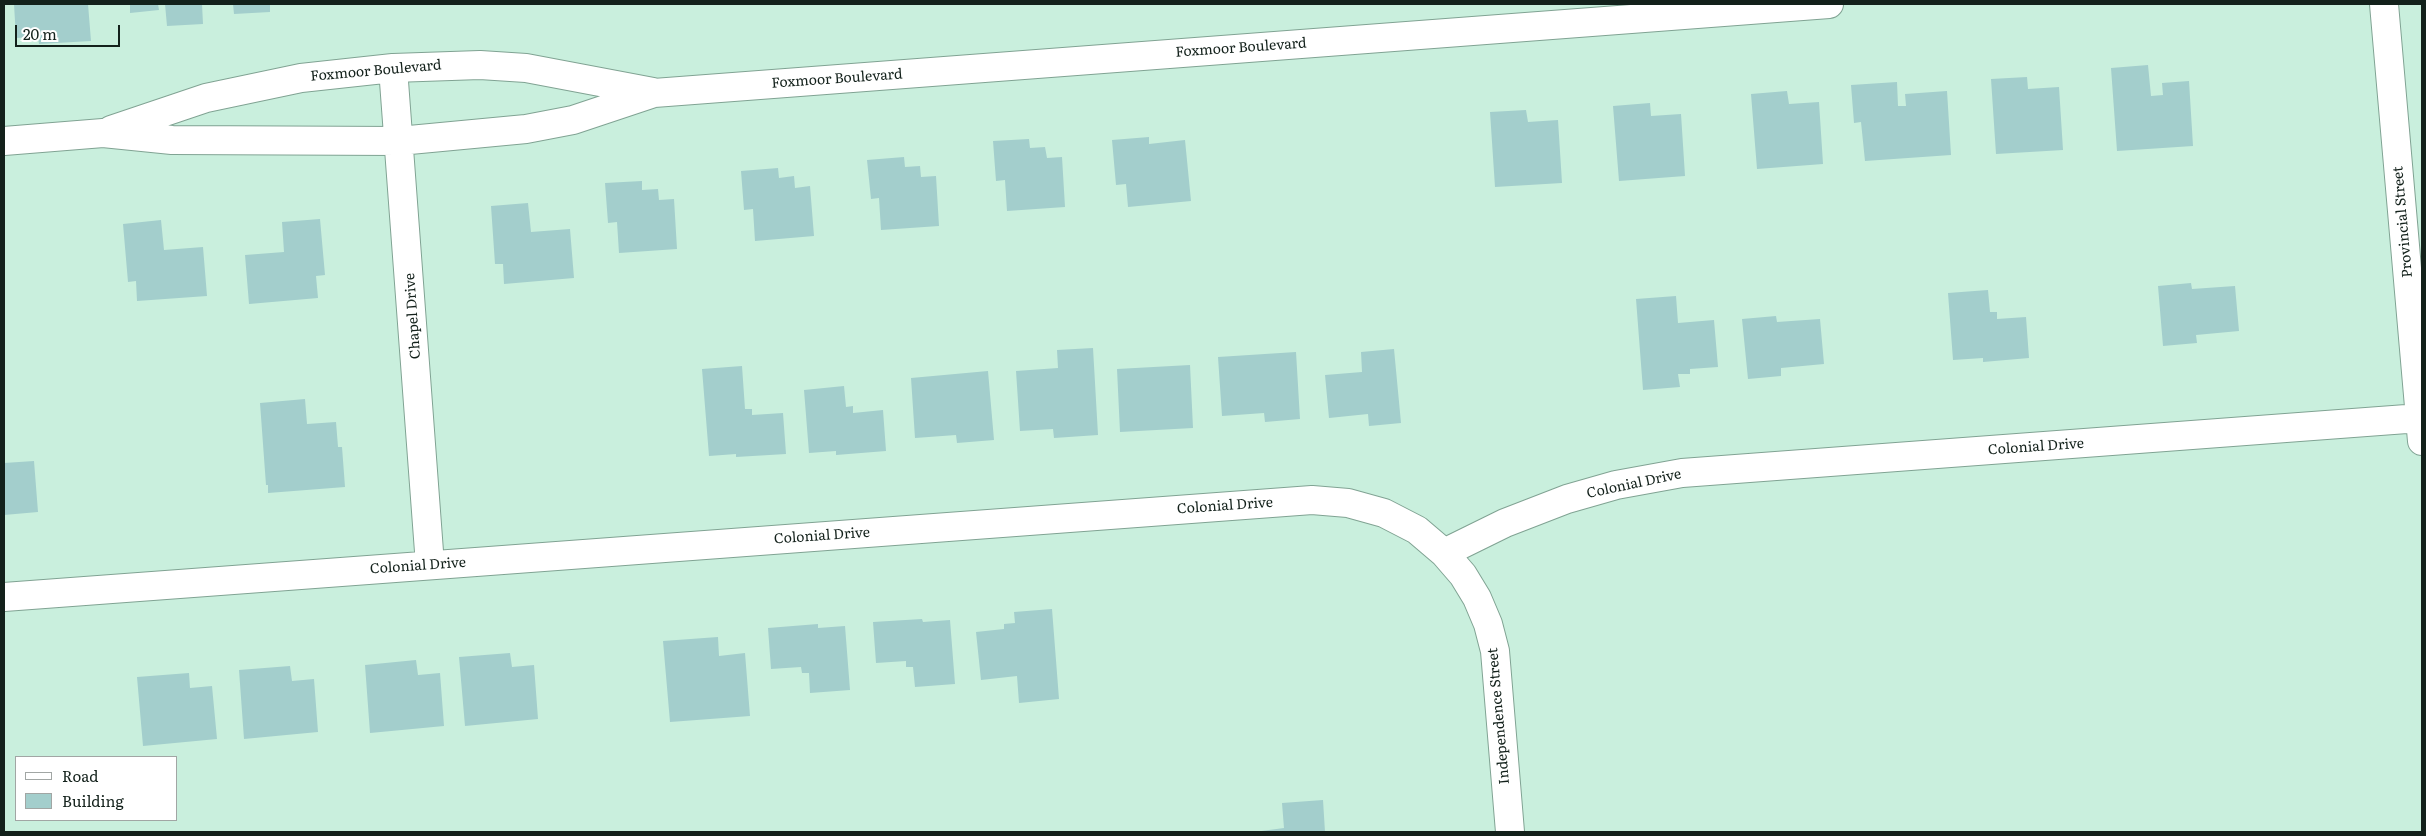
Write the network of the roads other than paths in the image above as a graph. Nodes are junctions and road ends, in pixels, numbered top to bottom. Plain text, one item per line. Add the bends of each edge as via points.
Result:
1 (1828, 4) edge
2 (2384, 4) edge
3 (393, 68) junction
4 (654, 93) junction
5 (103, 133) junction
6 (4, 141) edge
7 (399, 141) junction
8 (2421, 429) edge
9 (1444, 553) junction
10 (430, 565) junction
11 (4, 597) edge
12 (1510, 832) edge

1 - 4 street, Foxmoor Boulevard
2 - 8 street, Provincial Street
3 - 4 street, Foxmoor Boulevard via 480,65 526,68
3 - 5 street, Foxmoor Boulevard via 302,78 206,98
3 - 7 street, Chapel Drive
4 - 7 street, Foxmoor Boulevard via 573,120 526,129
5 - 6 street, Foxmoor Boulevard
5 - 7 street, Foxmoor Boulevard via 172,140
7 - 10 street, Chapel Drive
8 - 9 street, Colonial Drive via 1682,473 1567,499 1505,523
9 - 10 street, Colonial Drive via 1417,530 1384,513 1348,503 1312,500
9 - 12 street, Independence Street via 1477,598 1495,651
10 - 11 street, Colonial Drive

